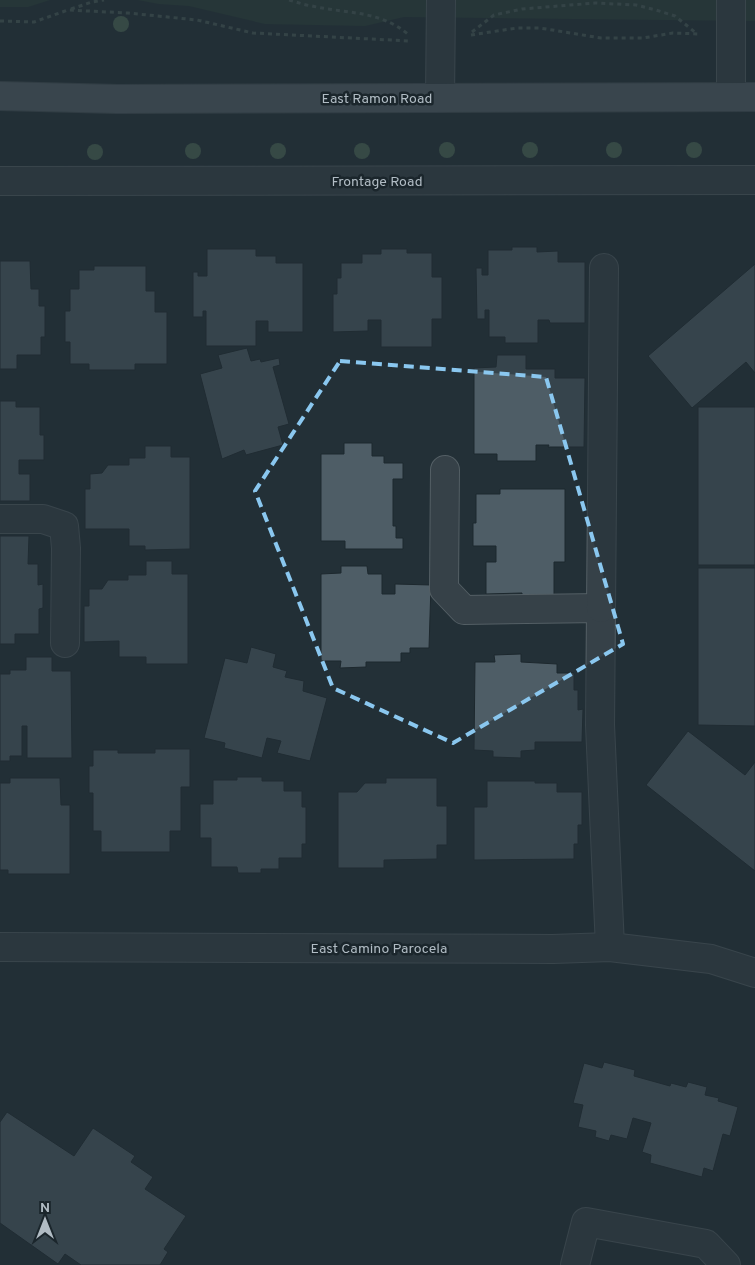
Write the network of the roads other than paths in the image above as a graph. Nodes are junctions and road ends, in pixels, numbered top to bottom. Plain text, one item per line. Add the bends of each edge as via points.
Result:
1 (441, 0) edge
2 (731, 0) edge
3 (0, 96) edge
4 (743, 97) edge
5 (440, 98) junction
6 (755, 180) edge
7 (0, 181) edge
8 (604, 268) dead end
9 (445, 470) dead end
10 (0, 519) edge
11 (601, 608) junction
12 (66, 643) dead end
13 (0, 947) edge
14 (610, 947) junction
15 (755, 973) edge
16 (574, 1265) edge
17 (726, 1265) edge

1 - 5 street
2 - 4 street via 731,37
3 - 5 main road, East Ramon Road
4 - 5 main road, East Ramon Road
6 - 7 street, Frontage Road
8 - 11 street
9 - 11 street via 444,589 464,610
10 - 12 street via 43,519 64,526
11 - 14 street via 600,725
13 - 14 street, East Camino Parocela
14 - 15 street, East Camino Parocela via 711,959
16 - 17 street via 586,1222 706,1244

